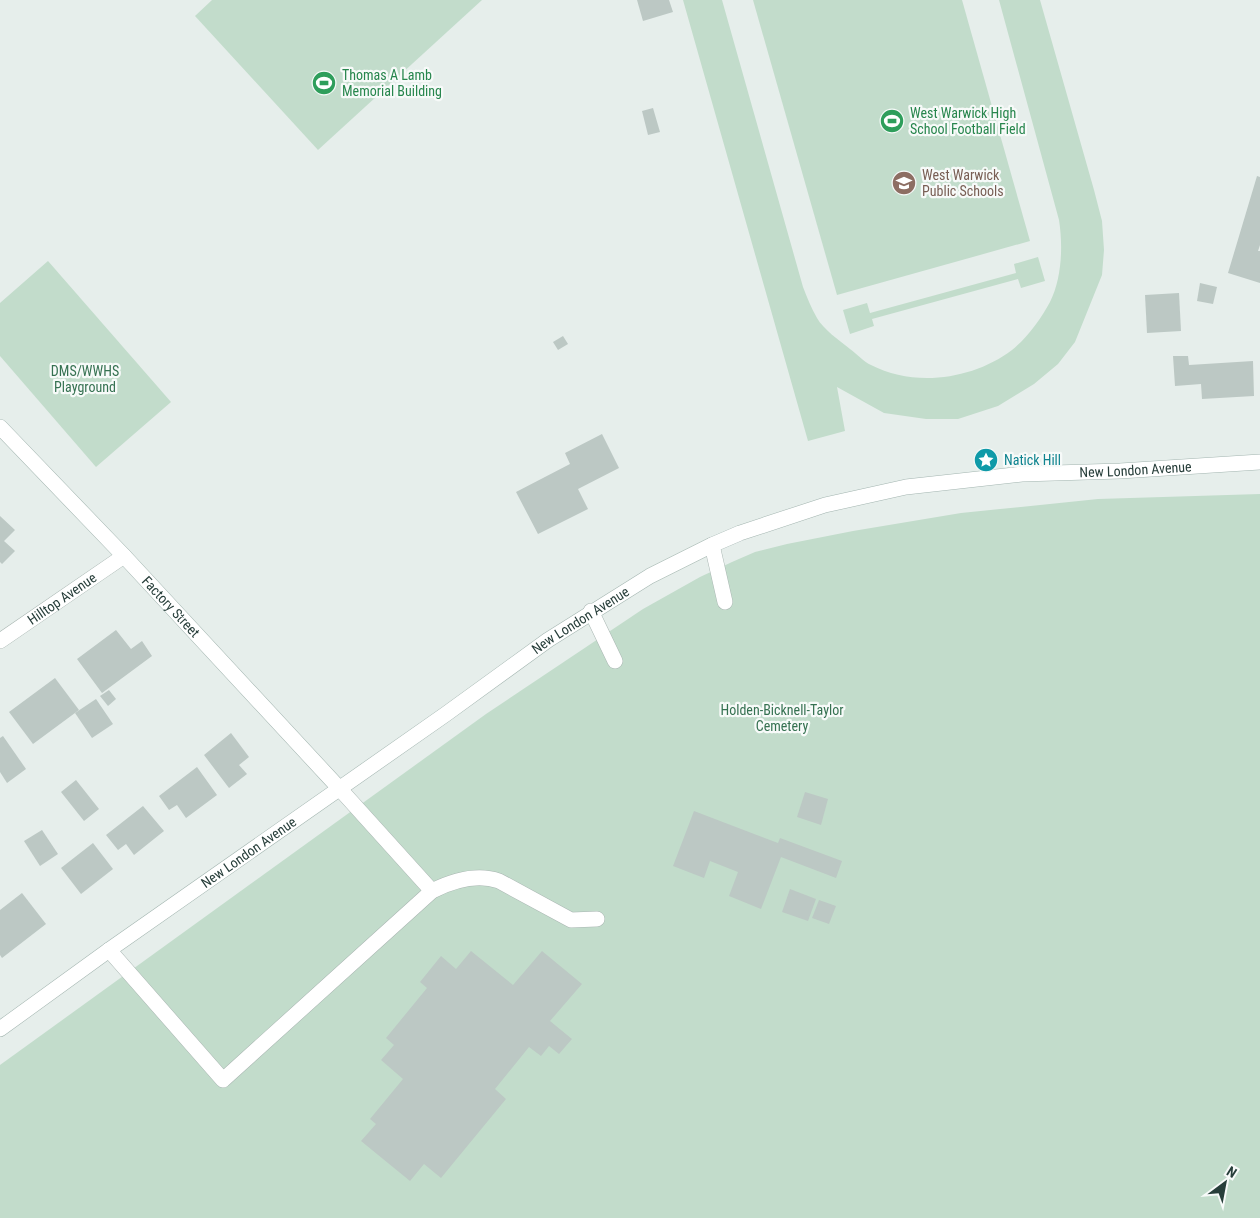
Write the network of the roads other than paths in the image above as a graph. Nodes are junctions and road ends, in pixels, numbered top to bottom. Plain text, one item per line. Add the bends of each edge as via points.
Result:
1 (0, 427) edge
2 (1260, 462) edge
3 (712, 546) junction
4 (124, 556) junction
5 (725, 602) dead end
6 (591, 612) junction
7 (0, 641) edge
8 (615, 660) dead end
9 (339, 788) junction
10 (432, 891) junction
11 (598, 919) dead end
12 (108, 950) junction
13 (0, 1029) edge

1 - 4 main road, Factory Street
2 - 3 main road, New London Avenue via 1022,474 906,487 825,505
3 - 5 main road
3 - 6 main road, New London Avenue via 650,576
4 - 7 main road, Hilltop Avenue
4 - 9 main road, Factory Street
6 - 8 main road
6 - 9 main road, New London Avenue
9 - 10 main road, Factory Street
9 - 12 main road, New London Avenue
10 - 11 main road via 450,882 490,878 571,920
10 - 12 main road via 223,1080
12 - 13 main road, New London Avenue

